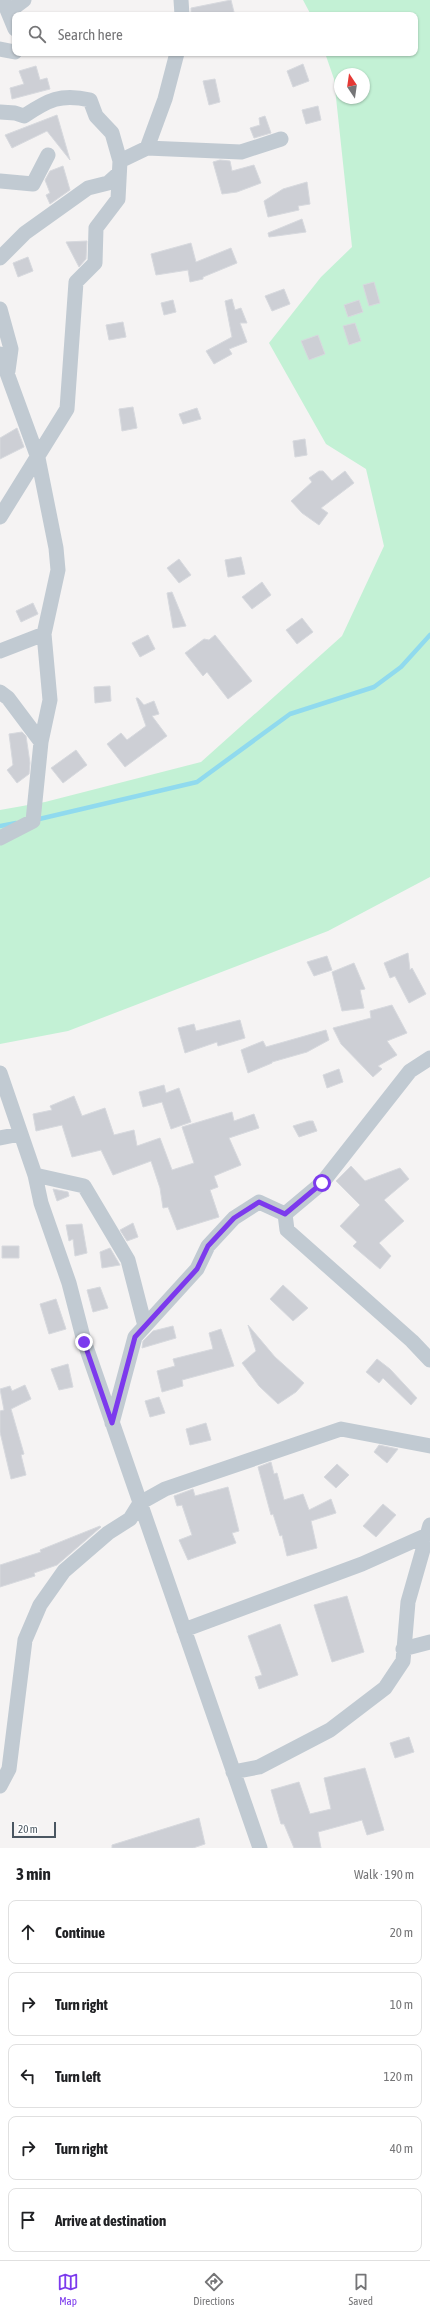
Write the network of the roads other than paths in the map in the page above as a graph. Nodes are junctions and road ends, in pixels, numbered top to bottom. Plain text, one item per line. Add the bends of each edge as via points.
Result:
1 (24, 0) edge
2 (181, 0) edge
3 (6, 6) edge
4 (182, 12) edge
5 (12, 21) edge
6 (0, 49) edge
7 (12, 51) edge
8 (176, 56) edge
9 (0, 112) edge
10 (281, 138) dead end
11 (146, 148) junction
12 (48, 155) dead end
13 (120, 167) junction
14 (0, 181) edge
15 (0, 258) edge
16 (0, 309) edge
17 (0, 354) edge
18 (8, 376) junction
19 (38, 458) junction
20 (0, 517) edge
21 (44, 634) junction
22 (0, 651) edge
23 (0, 692) edge
24 (41, 742) junction
25 (0, 838) edge
26 (430, 1058) edge
27 (0, 1073) edge
28 (20, 1134) junction
29 (0, 1138) edge
30 (35, 1175) junction
31 (285, 1214) junction
32 (145, 1326) junction
33 (430, 1360) edge
34 (112, 1423) junction
35 (430, 1446) edge
36 (140, 1503) junction
37 (429, 1530) edge
38 (184, 1630) junction
39 (430, 1642) edge
40 (403, 1649) junction
41 (234, 1772) junction
42 (0, 1786) edge
43 (260, 1848) edge

1 - 3 street
2 - 4 street
3 - 5 street
6 - 7 street
8 - 11 street via 165,99
9 - 13 street via 24,116 44,103 65,97 90,100 96,116 112,133
10 - 11 street via 241,152
11 - 13 street
12 - 14 street via 33,184
13 - 15 street via 108,182 88,188 24,233
13 - 19 street via 118,199 96,228 95,263 76,282 67,409
16 - 18 street via 10,350
17 - 18 street
18 - 19 street
19 - 20 street
19 - 21 street via 58,570
21 - 22 street
21 - 24 street via 50,700
23 - 24 street via 8,698
24 - 25 street via 33,821
26 - 31 street via 410,1071 322,1183
27 - 28 street
28 - 29 street
28 - 30 street
30 - 32 street via 84,1186 128,1260
30 - 34 street via 41,1203 69,1283 84,1342
31 - 32 street via 259,1202 234,1218 208,1246 197,1269
31 - 33 street via 287,1230
32 - 34 street via 135,1337
34 - 36 street
35 - 36 street via 341,1429 165,1490
36 - 38 street
36 - 42 street via 130,1519 108,1533 64,1571 40,1605 25,1640 9,1770
37 - 38 street via 362,1564
37 - 40 street via 408,1602
38 - 41 street
39 - 40 street
40 - 41 street via 403,1661 385,1688 359,1710 330,1730 259,1767
41 - 43 street

